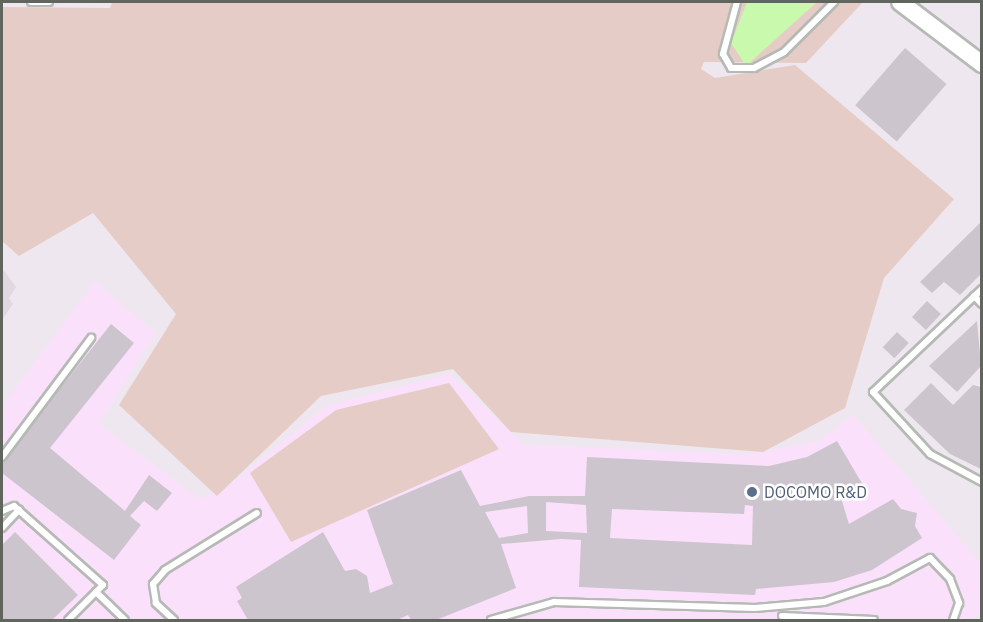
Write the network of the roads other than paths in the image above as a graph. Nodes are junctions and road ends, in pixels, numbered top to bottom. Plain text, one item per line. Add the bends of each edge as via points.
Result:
1 (31, 2) edge
2 (49, 2) edge
3 (737, 2) edge
4 (834, 2) edge
5 (900, 2) edge
6 (981, 64) edge
7 (981, 289) edge
8 (974, 296) junction
9 (981, 304) edge
10 (91, 338) dead end
11 (2, 457) edge
12 (981, 482) edge
13 (19, 510) junction
14 (2, 511) edge
15 (256, 513) dead end
16 (2, 528) edge
17 (96, 592) junction
18 (782, 615) dead end
19 (68, 621) edge
20 (125, 621) edge
21 (174, 621) edge
22 (490, 621) edge
23 (874, 621) edge
24 (953, 621) edge

1 - 2 lane
3 - 4 lane via 723,54 731,68 754,68 784,52
5 - 6 street
7 - 8 lane
8 - 9 lane
8 - 12 lane via 873,392 930,454
10 - 11 lane
13 - 14 lane
13 - 16 lane
13 - 17 lane via 103,585
15 - 21 lane via 165,570 153,584 156,603
17 - 19 lane
17 - 20 lane
18 - 23 lane
22 - 24 lane via 554,602 755,608 824,602 887,581 930,558 950,579 958,603

